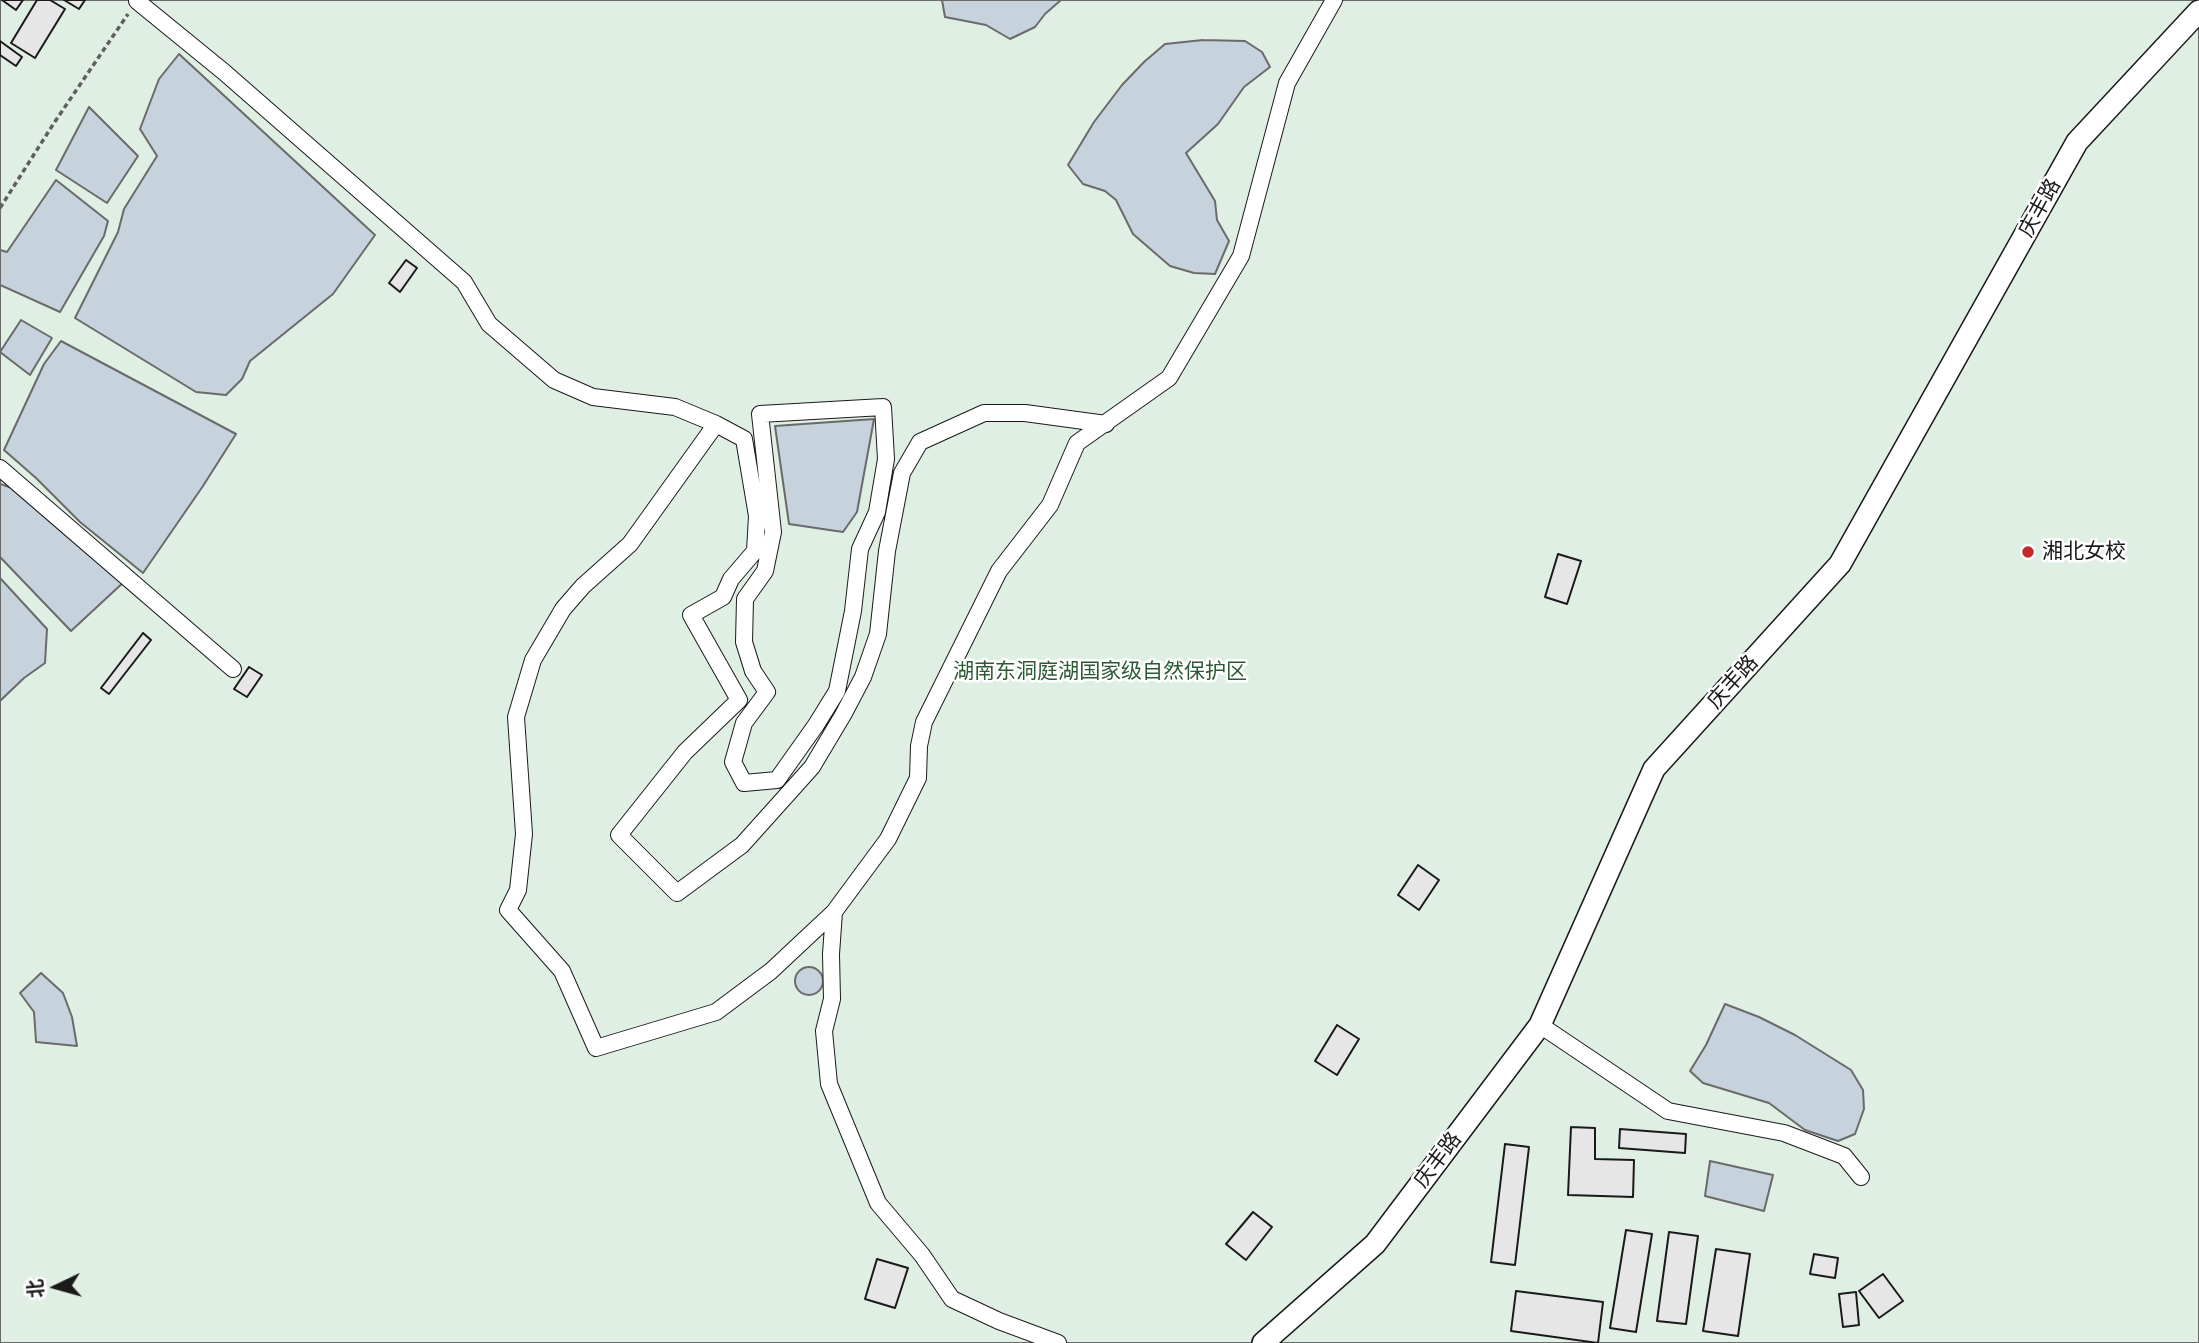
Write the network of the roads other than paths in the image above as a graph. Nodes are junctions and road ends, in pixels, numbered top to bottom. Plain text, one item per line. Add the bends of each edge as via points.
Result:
1 (1334, 0) edge
2 (137, 1) edge
3 (2199, 11) edge
4 (716, 424) junction
5 (1106, 424) junction
6 (0, 468) edge
7 (773, 532) joint
8 (233, 670) dead end
9 (834, 912) junction
10 (1540, 1025) junction
11 (1861, 1177) dead end
12 (1058, 1343) edge
13 (1263, 1343) edge

1 - 5 street via 1287,83 1241,257 1169,378
2 - 4 street via 225,72 464,282 489,324 554,380 593,397 675,407
3 - 10 street, 庆丰路 via 2077,142 1840,564 1654,769
4 - 5 street via 744,439 757,516 755,551 723,597 691,615 739,700 685,752 619,835 677,893 751,836 812,767 843,715 878,634 902,473 919,442 984,413 1026,413
4 - 9 street via 629,544 563,609 533,660 516,717 524,834 518,890 508,909 562,971 596,1048 716,1013 771,971
5 - 9 street via 1077,443 1050,505 999,571 925,722 918,778 888,839
6 - 8 street
7 - 7 street via 760,414 883,407 886,459 877,512 860,549 837,691 777,780 744,783 733,762 744,723 766,692 744,642 745,599 765,571
9 - 12 street via 832,999 824,1031 829,1084 878,1203 952,1299
10 - 11 street via 1668,1111 1784,1133 1844,1156
10 - 13 street, 庆丰路 via 1375,1244

